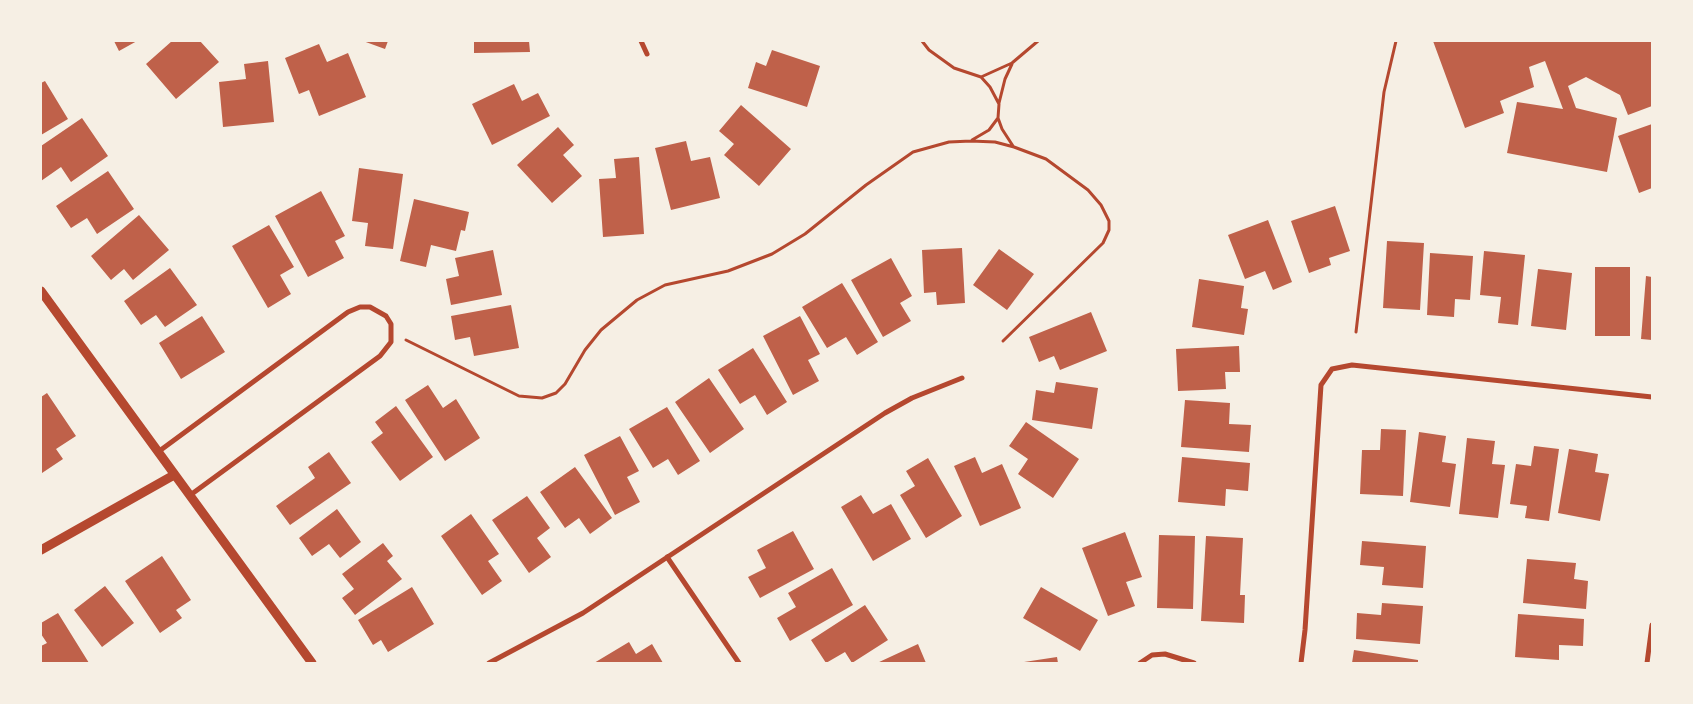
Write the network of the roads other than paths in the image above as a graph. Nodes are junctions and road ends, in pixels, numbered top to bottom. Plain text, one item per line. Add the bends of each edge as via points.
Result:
1 (641, 41) edge
2 (648, 54) dead end
3 (41, 291) edge
4 (962, 378) dead end
5 (1652, 397) edge
6 (158, 452) junction
7 (174, 475) junction
8 (189, 496) junction
9 (41, 550) edge
10 (667, 557) junction
11 (1652, 624) edge
12 (312, 663) edge
13 (489, 663) edge
14 (739, 663) edge
15 (1140, 663) edge
16 (1194, 663) edge
17 (1301, 663) edge
18 (1647, 663) edge

1 - 2 street
3 - 6 street
4 - 10 street via 885,413
5 - 17 street via 1352,365 1332,369 1321,386
6 - 7 street
6 - 8 street via 348,312 360,306 378,311 391,324 391,342 380,356
7 - 8 street
7 - 9 street
8 - 12 street
10 - 13 street via 583,613
10 - 14 street
11 - 18 street
15 - 16 street via 1152,655 1164,654

